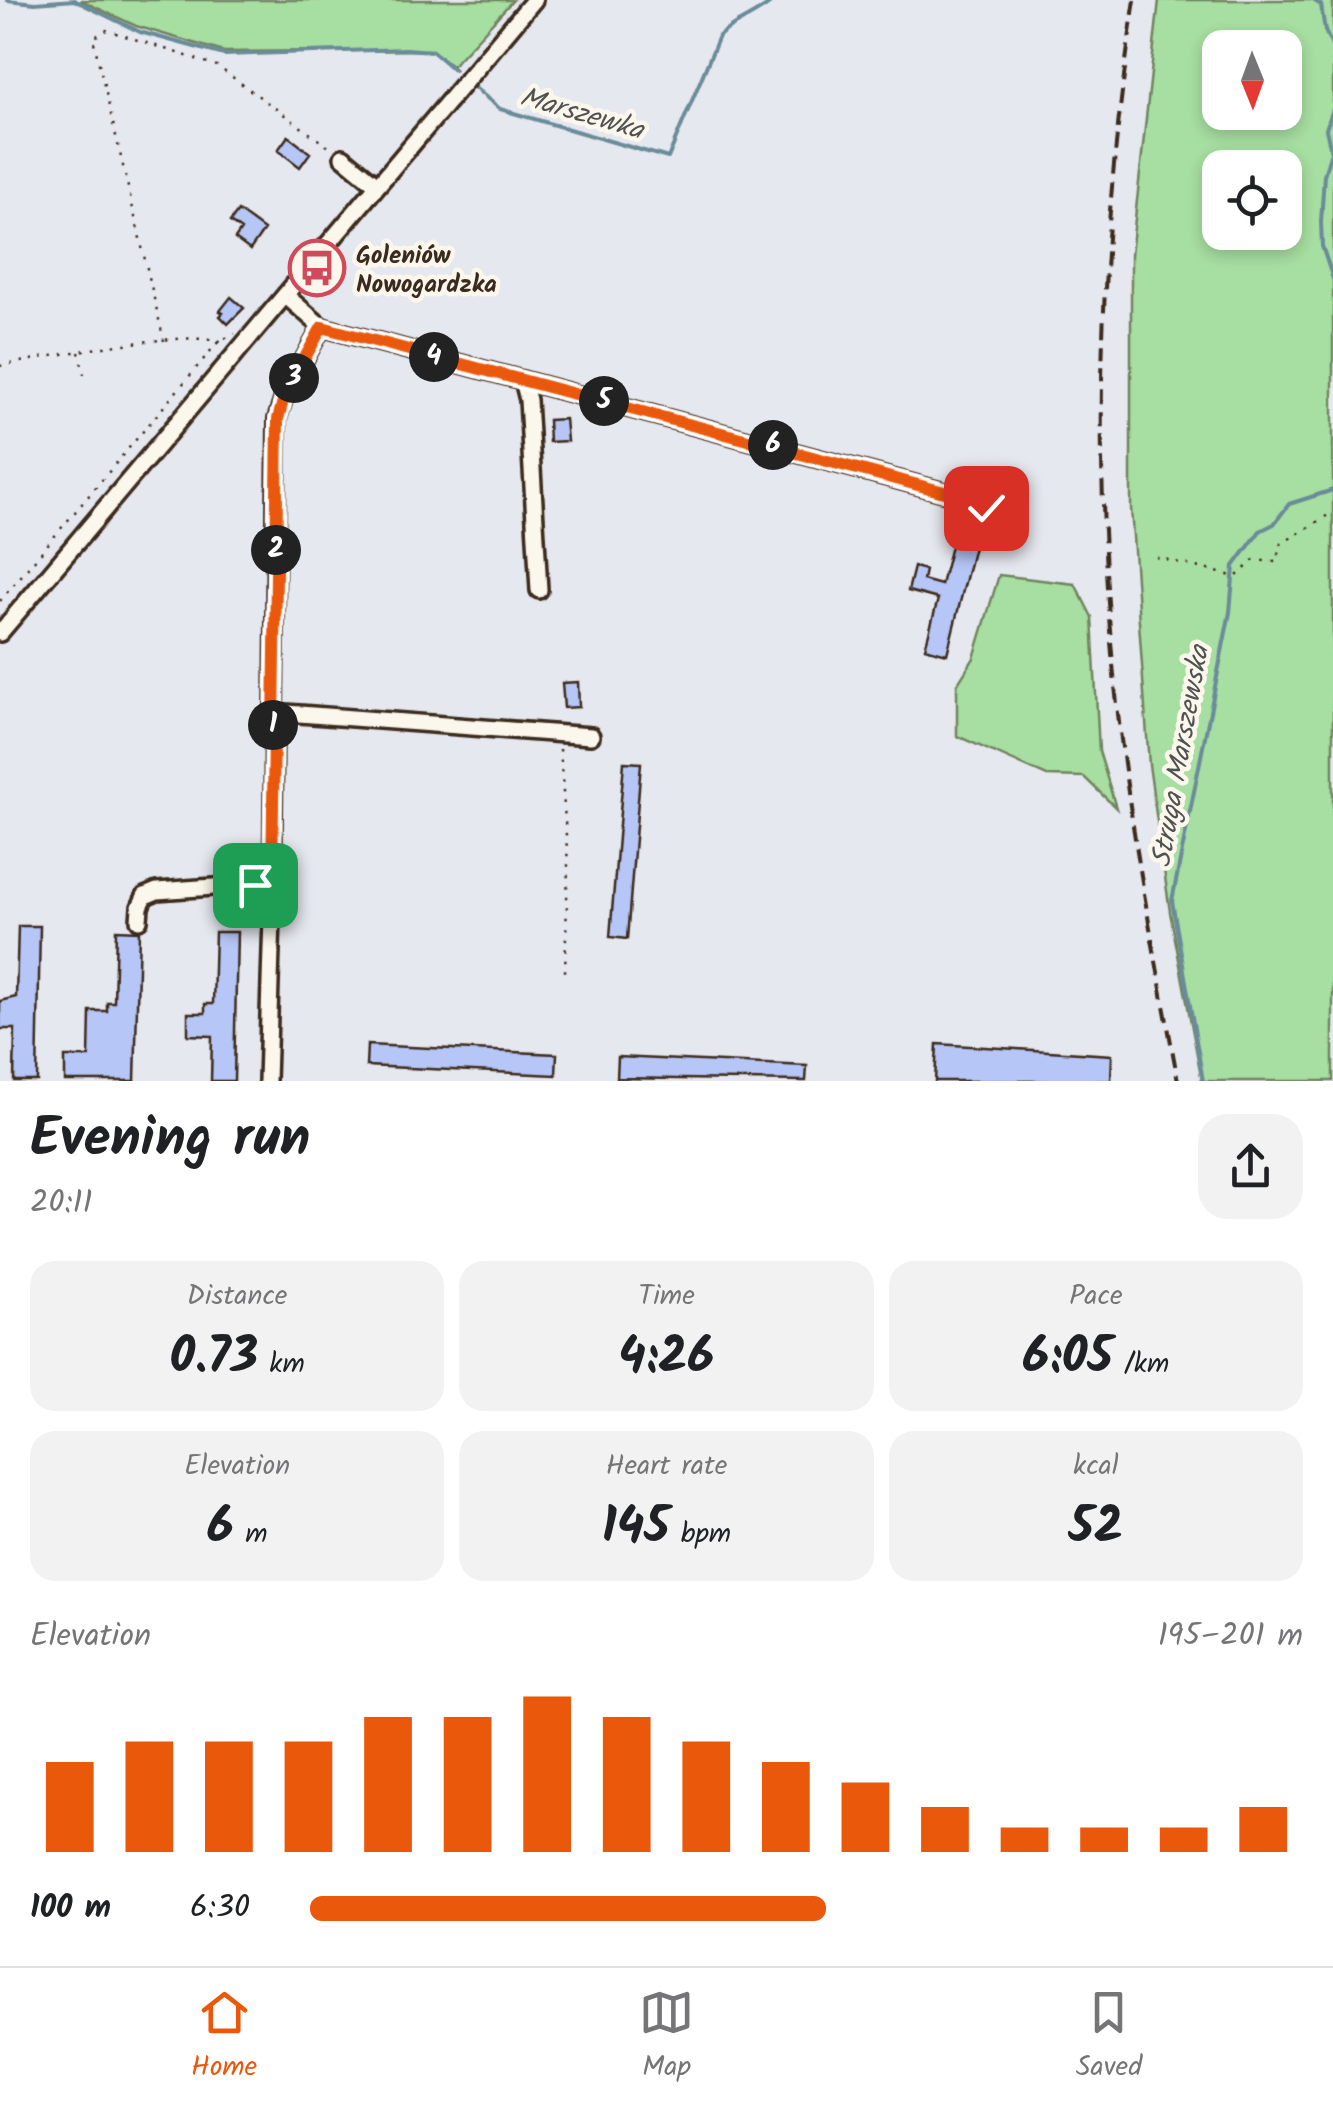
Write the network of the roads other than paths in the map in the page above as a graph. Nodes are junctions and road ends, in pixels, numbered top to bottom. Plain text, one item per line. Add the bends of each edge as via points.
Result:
1 (534, 0) edge
2 (342, 157) road end
3 (377, 185) junction
4 (285, 295) junction
5 (322, 327) junction
6 (524, 380) junction
7 (988, 520) dead end
8 (539, 590) dead end
9 (0, 633) edge
10 (273, 712) junction
11 (591, 736) dead end
12 (272, 883) junction
13 (139, 920) dead end
14 (266, 1081) edge

1 - 3 street
2 - 3 street
3 - 4 street
4 - 5 street
4 - 9 street
5 - 6 street
5 - 10 street via 278,419
6 - 7 street via 978,501
6 - 8 street
10 - 11 street
10 - 12 street
12 - 13 street via 157,891 142,901
12 - 14 street

